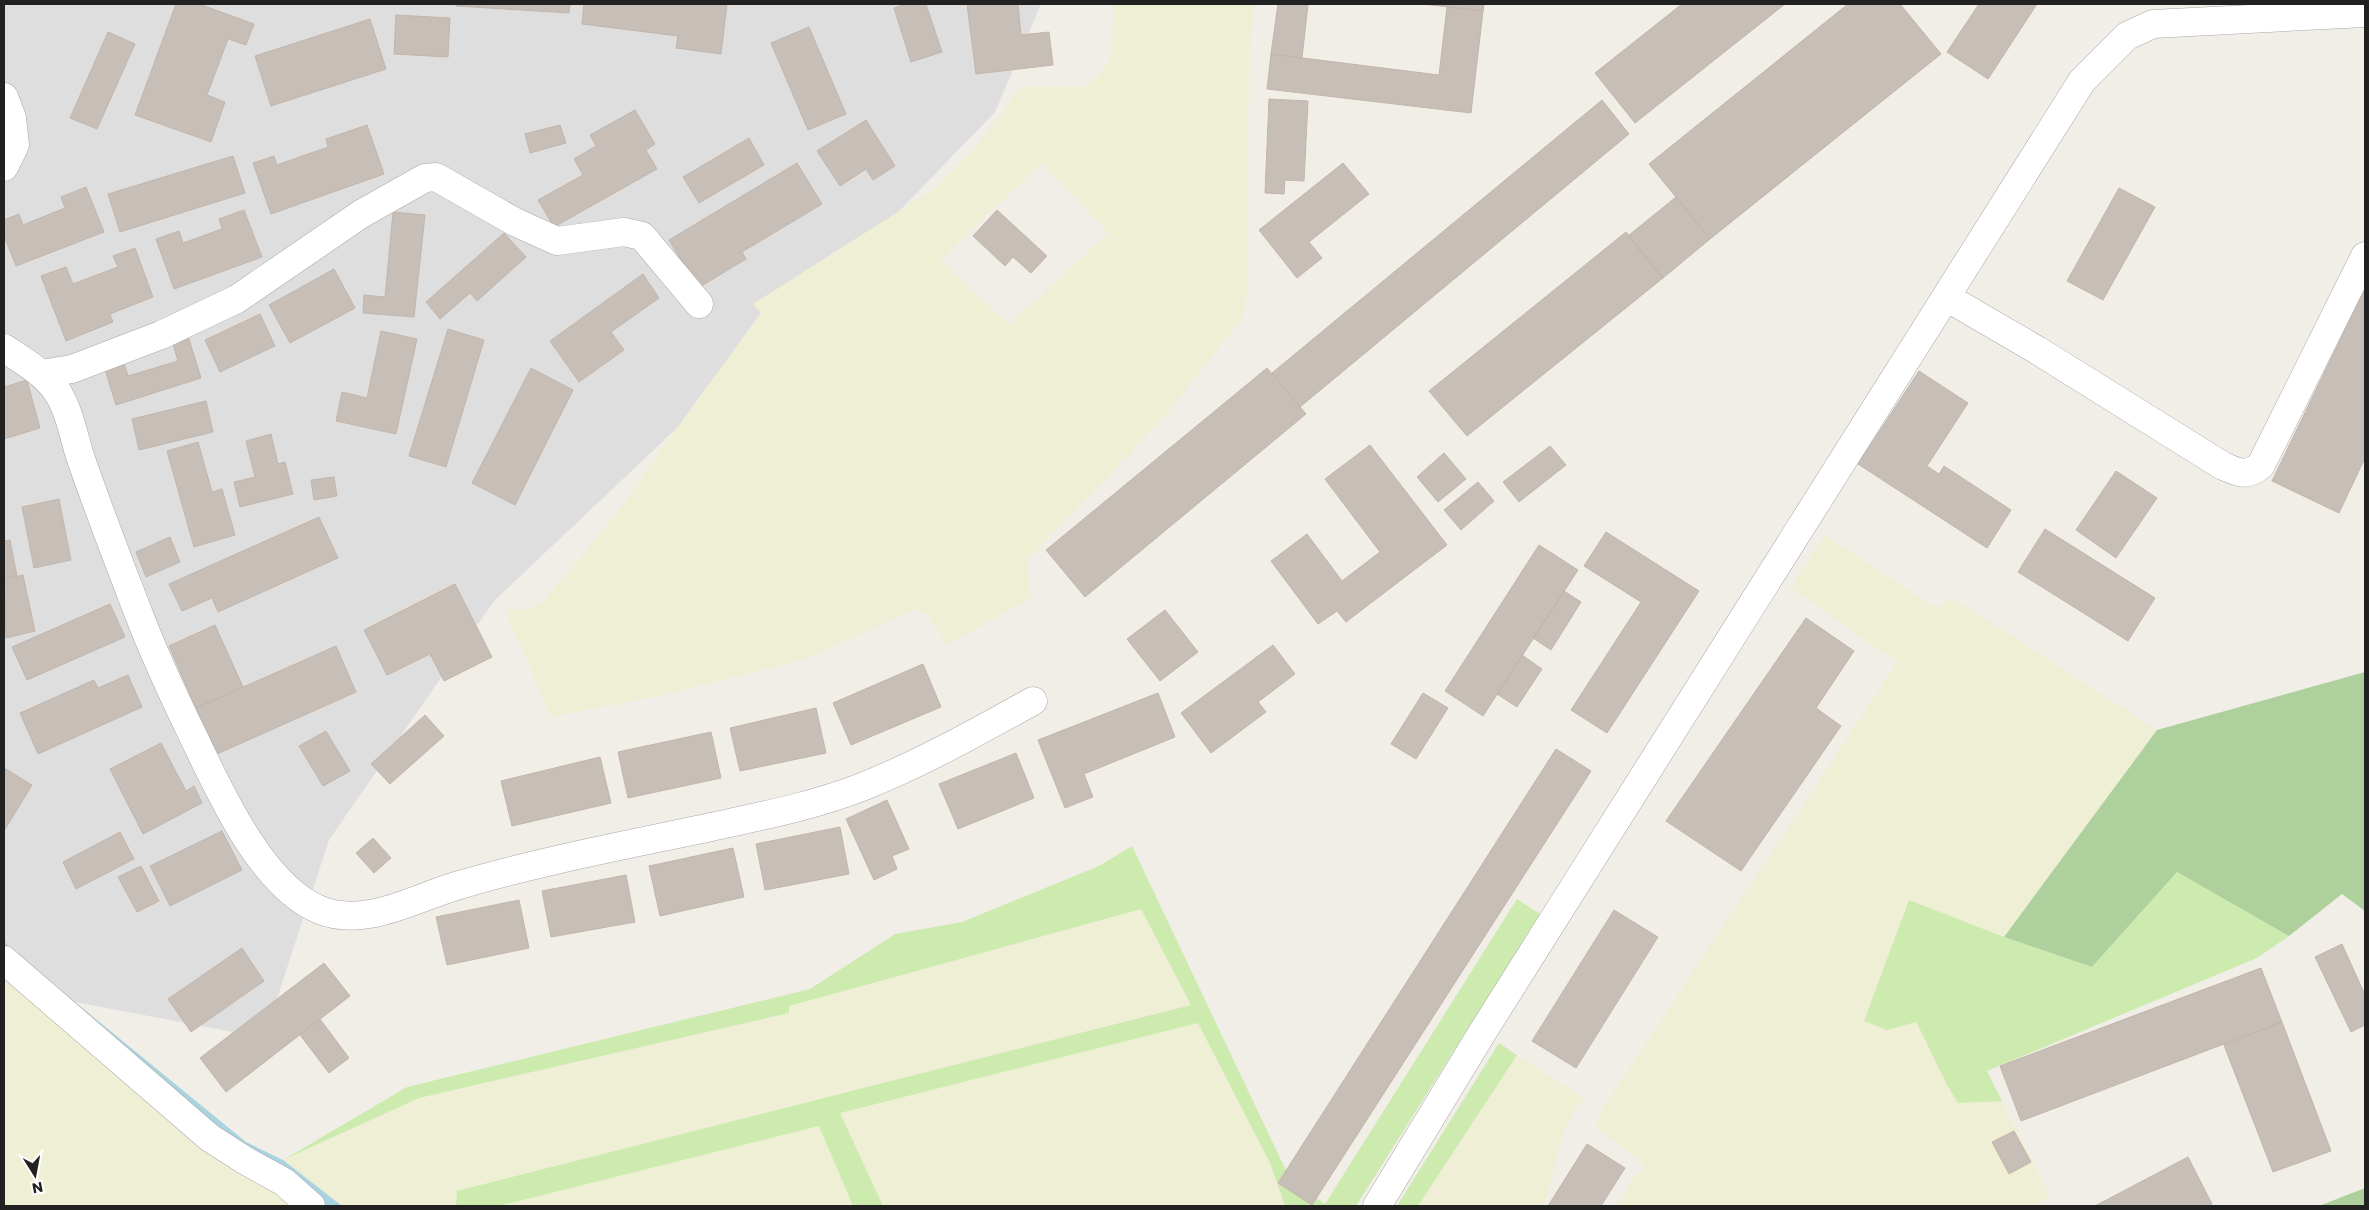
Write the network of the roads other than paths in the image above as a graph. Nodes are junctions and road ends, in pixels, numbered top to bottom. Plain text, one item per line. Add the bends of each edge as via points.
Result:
1 (2365, 13) edge
2 (4, 97) edge
3 (4, 166) edge
4 (2365, 256) edge
5 (1946, 297) junction
6 (699, 304) dead end
7 (4, 348) edge
8 (41, 374) junction
9 (1033, 701) dead end
10 (4, 960) edge
11 (312, 1206) edge
12 (1377, 1206) edge

1 - 5 street via 2153,24 2127,36 2082,81
2 - 3 street via 12,118 15,145
4 - 5 street via 2261,465 2243,474 2223,466
5 - 12 street via 1482,1033
6 - 8 street via 642,236 624,232 557,241 515,222 436,177 425,178 361,214 237,299 161,335 72,368
7 - 8 street
8 - 9 street via 57,392 70,418 79,452 139,615 230,812 261,858 289,891 319,910 349,917 384,911 506,871 802,807 860,788 928,758
10 - 11 street via 210,1138 284,1182

